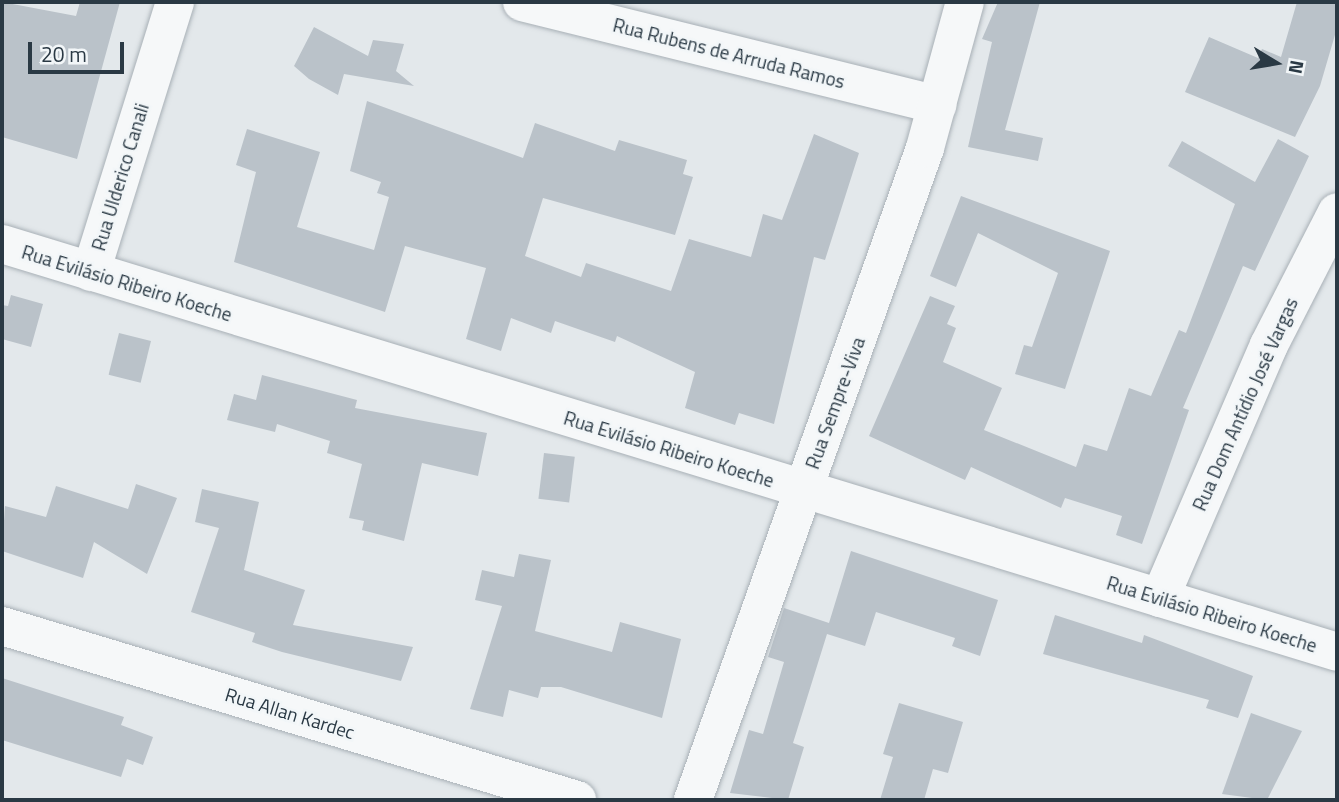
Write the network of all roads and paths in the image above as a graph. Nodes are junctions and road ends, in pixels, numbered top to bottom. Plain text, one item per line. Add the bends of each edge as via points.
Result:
1 (175, 2) edge
2 (522, 2) edge
3 (965, 2) edge
4 (937, 105) junction
5 (1337, 212) edge
6 (2, 244) edge
7 (91, 272) junction
8 (804, 490) junction
9 (1160, 598) junction
10 (2, 626) edge
11 (1337, 652) edge
12 (577, 800) edge
13 (693, 800) edge

1 - 7 street, Rua Ulderico Canali
2 - 4 street, Rua Rubens de Arruda Ramos
3 - 4 street, Rua Sempre-Viva
4 - 8 street, Rua Sempre-Viva
5 - 9 street, Rua Dom Antídio José Vargas via 1269,345
6 - 7 street, Rua Evilásio Ribeiro Koeche
7 - 8 street, Rua Evilásio Ribeiro Koeche
8 - 9 street, Rua Evilásio Ribeiro Koeche
8 - 13 street, Rua Sempre-Viva
9 - 11 street, Rua Evilásio Ribeiro Koeche
10 - 12 street, Rua Allan Kardec

